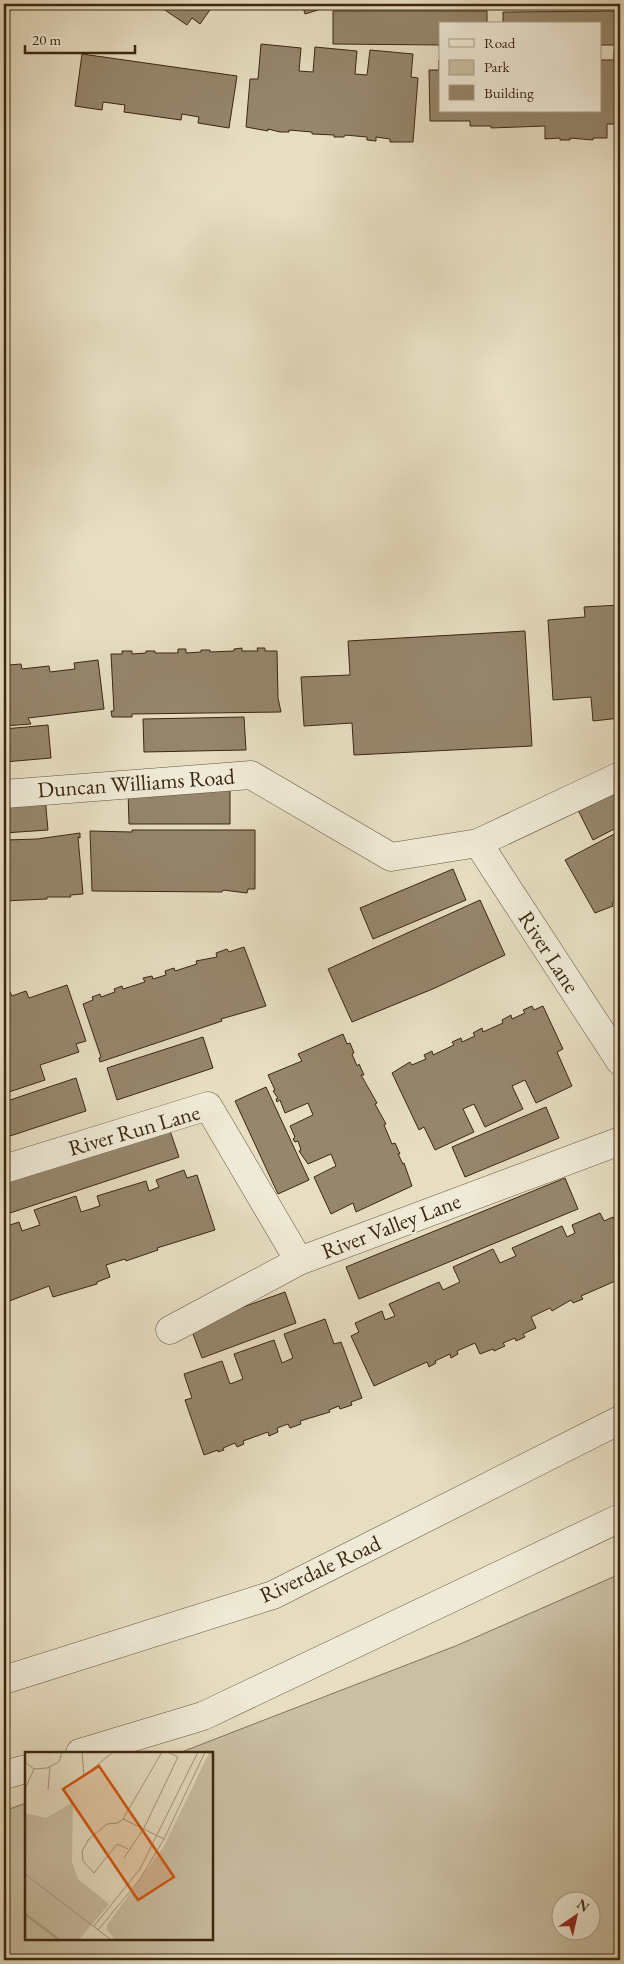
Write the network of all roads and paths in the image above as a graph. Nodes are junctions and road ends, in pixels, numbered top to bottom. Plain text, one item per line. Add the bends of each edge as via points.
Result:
1 (620, 776) edge
2 (4, 794) edge
3 (478, 843) junction
4 (620, 1061) edge
5 (620, 1141) edge
6 (4, 1169) edge
7 (299, 1261) junction
8 (170, 1330) dead end
9 (620, 1420) edge
10 (620, 1518) edge
11 (4, 1680) edge
12 (83, 1752) edge
13 (25, 1768) edge
14 (4, 1775) edge

1 - 3 street, Duncan Williams Road
2 - 3 street, Duncan Williams Road via 252,775 391,857
3 - 4 street, River Lane
5 - 7 street, River Valley Lane
6 - 7 street, River Run Lane via 208,1106
7 - 8 street, River Valley Lane
9 - 11 street, Riverdale Road via 272,1595
10 - 12 street via 203,1716
13 - 14 street

